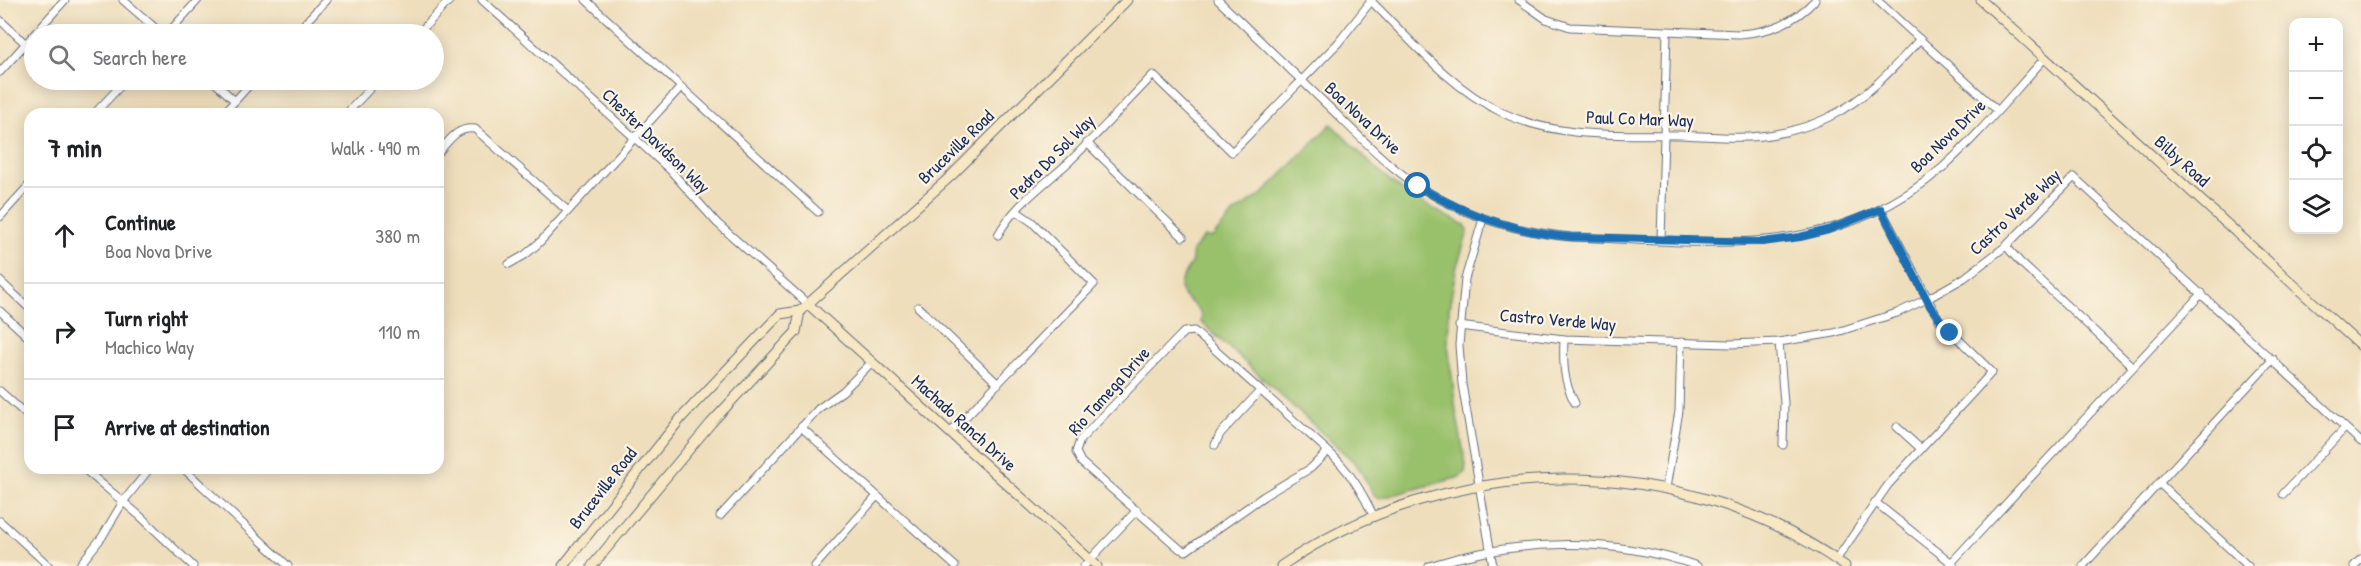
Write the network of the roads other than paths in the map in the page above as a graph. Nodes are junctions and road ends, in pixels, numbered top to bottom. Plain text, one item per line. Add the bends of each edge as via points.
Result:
1 (65, 0) edge
2 (123, 0) edge
3 (198, 0) edge
4 (326, 0) edge
5 (450, 0) edge
6 (482, 0) edge
7 (586, 0) edge
8 (1127, 0) edge
9 (1218, 0) edge
10 (1371, 0) edge
11 (1519, 0) edge
12 (1815, 0) edge
13 (1877, 0) edge
14 (1981, 0) edge
15 (0, 20) edge
16 (44, 24) edge
17 (151, 24) edge
18 (176, 24) edge
19 (304, 24) edge
20 (427, 24) edge
21 (1667, 32) junction
22 (1920, 39) junction
23 (24, 42) edge
24 (24, 46) edge
25 (2045, 58) junction
26 (0, 72) edge
27 (1302, 81) junction
28 (681, 87) junction
29 (117, 90) edge
30 (223, 90) edge
31 (245, 90) edge
32 (369, 90) edge
33 (235, 101) junction
34 (100, 108) edge
35 (229, 108) edge
36 (352, 108) edge
37 (1997, 110) junction
38 (1664, 135) junction
39 (634, 138) junction
40 (1087, 143) junction
41 (444, 146) edge
42 (24, 191) edge
43 (1881, 209) junction
44 (568, 211) junction
45 (1016, 211) junction
46 (818, 212) dead end
47 (0, 217) edge
48 (1483, 219) junction
49 (998, 235) dead end
50 (1183, 237) dead end
51 (1661, 240) junction
52 (2006, 246) junction
53 (509, 264) dead end
54 (0, 281) edge
55 (2202, 293) junction
56 (1927, 299) junction
57 (24, 303) edge
58 (918, 307) dead end
59 (804, 308) junction
60 (0, 311) edge
61 (1459, 326) junction
62 (24, 333) edge
63 (1564, 339) junction
64 (1681, 342) junction
65 (1779, 342) junction
66 (2361, 346) edge
67 (2273, 359) junction
68 (872, 362) junction
69 (2133, 367) junction
70 (998, 384) junction
71 (0, 391) edge
72 (1260, 391) junction
73 (1575, 403) dead end
74 (24, 413) edge
75 (801, 427) junction
76 (1896, 427) dead end
77 (2345, 428) junction
78 (950, 433) junction
79 (2361, 442) edge
80 (1215, 445) dead end
81 (1783, 445) dead end
82 (1920, 449) junction
83 (1328, 451) junction
84 (90, 474) edge
85 (145, 474) edge
86 (189, 474) edge
87 (2159, 483) junction
88 (1479, 485) junction
89 (1666, 488) junction
90 (2283, 494) dead end
91 (877, 496) junction
92 (123, 502) junction
93 (1875, 502) junction
94 (1137, 510) junction
95 (1373, 515) junction
96 (720, 516) dead end
97 (0, 521) edge
98 (1491, 551) junction
99 (2361, 558) edge
100 (1836, 560) junction
101 (1091, 564) edge
102 (1953, 564) edge
103 (48, 566) edge
104 (79, 566) edge
105 (193, 566) edge
106 (288, 566) edge
107 (563, 566) edge
108 (592, 566) edge
109 (815, 566) edge
110 (955, 566) edge
111 (1281, 566) edge
112 (1429, 566) edge
113 (1493, 566) edge
114 (1697, 566) edge
115 (1845, 566) edge
116 (2084, 566) edge
117 (2248, 566) edge
118 (2354, 566) edge

1 - 16 street
2 - 17 street
3 - 18 street
4 - 19 street
5 - 20 street
6 - 39 street, Chester Davidson Way
7 - 28 street
8 - 59 main road, Bruceville Road via 951,176
9 - 27 street, Boa Nova Drive
10 - 27 street
10 - 38 street, Paul Co Mar Way via 1454,81 1500,112 1559,130
11 - 21 street via 1546,20 1570,27
12 - 21 street via 1789,21 1765,31
13 - 22 street
14 - 25 main road, Bilby Road
15 - 23 street
21 - 38 street
22 - 37 street
22 - 38 street, Paul Co Mar Way via 1873,88 1841,111 1813,124 1759,136
24 - 26 street
25 - 37 street, Boa Nova Drive
25 - 66 main road, Bilby Road
27 - 40 street, Pedra Do Sol Way via 1232,152 1153,75
27 - 48 street, Boa Nova Drive via 1396,170 1433,196
28 - 39 street
28 - 46 street
29 - 34 street
30 - 33 street
31 - 33 street
32 - 36 street
33 - 35 street
37 - 43 street, Boa Nova Drive via 1942,168
38 - 51 street
39 - 44 street
39 - 59 street, Chester Davidson Way
40 - 45 street, Pedra Do Sol Way
40 - 50 street
41 - 44 street via 458,131 475,129
42 - 47 street
43 - 51 street, Boa Nova Drive via 1828,230 1781,240
43 - 56 street
44 - 53 street via 533,249
45 - 49 street
45 - 70 street, Pedra Do Sol Way via 1094,284
48 - 51 street, Boa Nova Drive via 1544,235
48 - 61 street via 1465,279
52 - 55 street, Castro Verde Way via 2074,177
52 - 56 street, Castro Verde Way via 1964,278
52 - 69 street
54 - 57 street
55 - 67 street, Castro Verde Way
55 - 69 street
56 - 65 street, Castro Verde Way via 1866,324
56 - 82 street via 1950,333 1992,372
58 - 70 street
59 - 68 main road, Machado Ranch Drive
59 - 107 main road, Bruceville Road via 780,314 681,418
59 - 108 main road, Bruceville Road via 796,332 711,423
60 - 62 street
61 - 63 street, Castro Verde Way
61 - 88 street via 1462,384
63 - 64 street, Castro Verde Way
63 - 73 street via 1564,374
64 - 65 street, Castro Verde Way
64 - 89 street via 1679,411
65 - 81 street
67 - 77 street, Castro Verde Way
67 - 87 street
68 - 75 street
68 - 78 main road, Machado Ranch Drive
69 - 102 street
70 - 78 street, Pedra Do Sol Way
71 - 74 street
72 - 80 street via 1220,434
72 - 83 street, Rio Tamega Drive
72 - 94 street, Rio Tamega Drive via 1194,331 1184,332 1080,440 1076,452 1081,462
75 - 91 street
75 - 96 street
76 - 82 street
77 - 79 street, Castro Verde Way
77 - 90 street
78 - 101 main road, Machado Ranch Drive
82 - 93 street
83 - 94 street, Rio Tamega Drive via 1311,468 1186,551
83 - 95 street, Rio Tamega Drive via 1361,488
84 - 92 street
85 - 92 street
86 - 106 street
87 - 116 street
87 - 117 street
88 - 89 main road via 1573,478
88 - 95 main road
88 - 98 street
89 - 100 main road via 1760,518
91 - 109 street
91 - 110 street
92 - 104 street
92 - 105 street
93 - 100 street
93 - 102 street
94 - 101 street
95 - 111 main road via 1318,542
97 - 103 street
98 - 112 street
98 - 113 street
98 - 114 street via 1592,546 1648,553
99 - 118 street
100 - 115 main road

